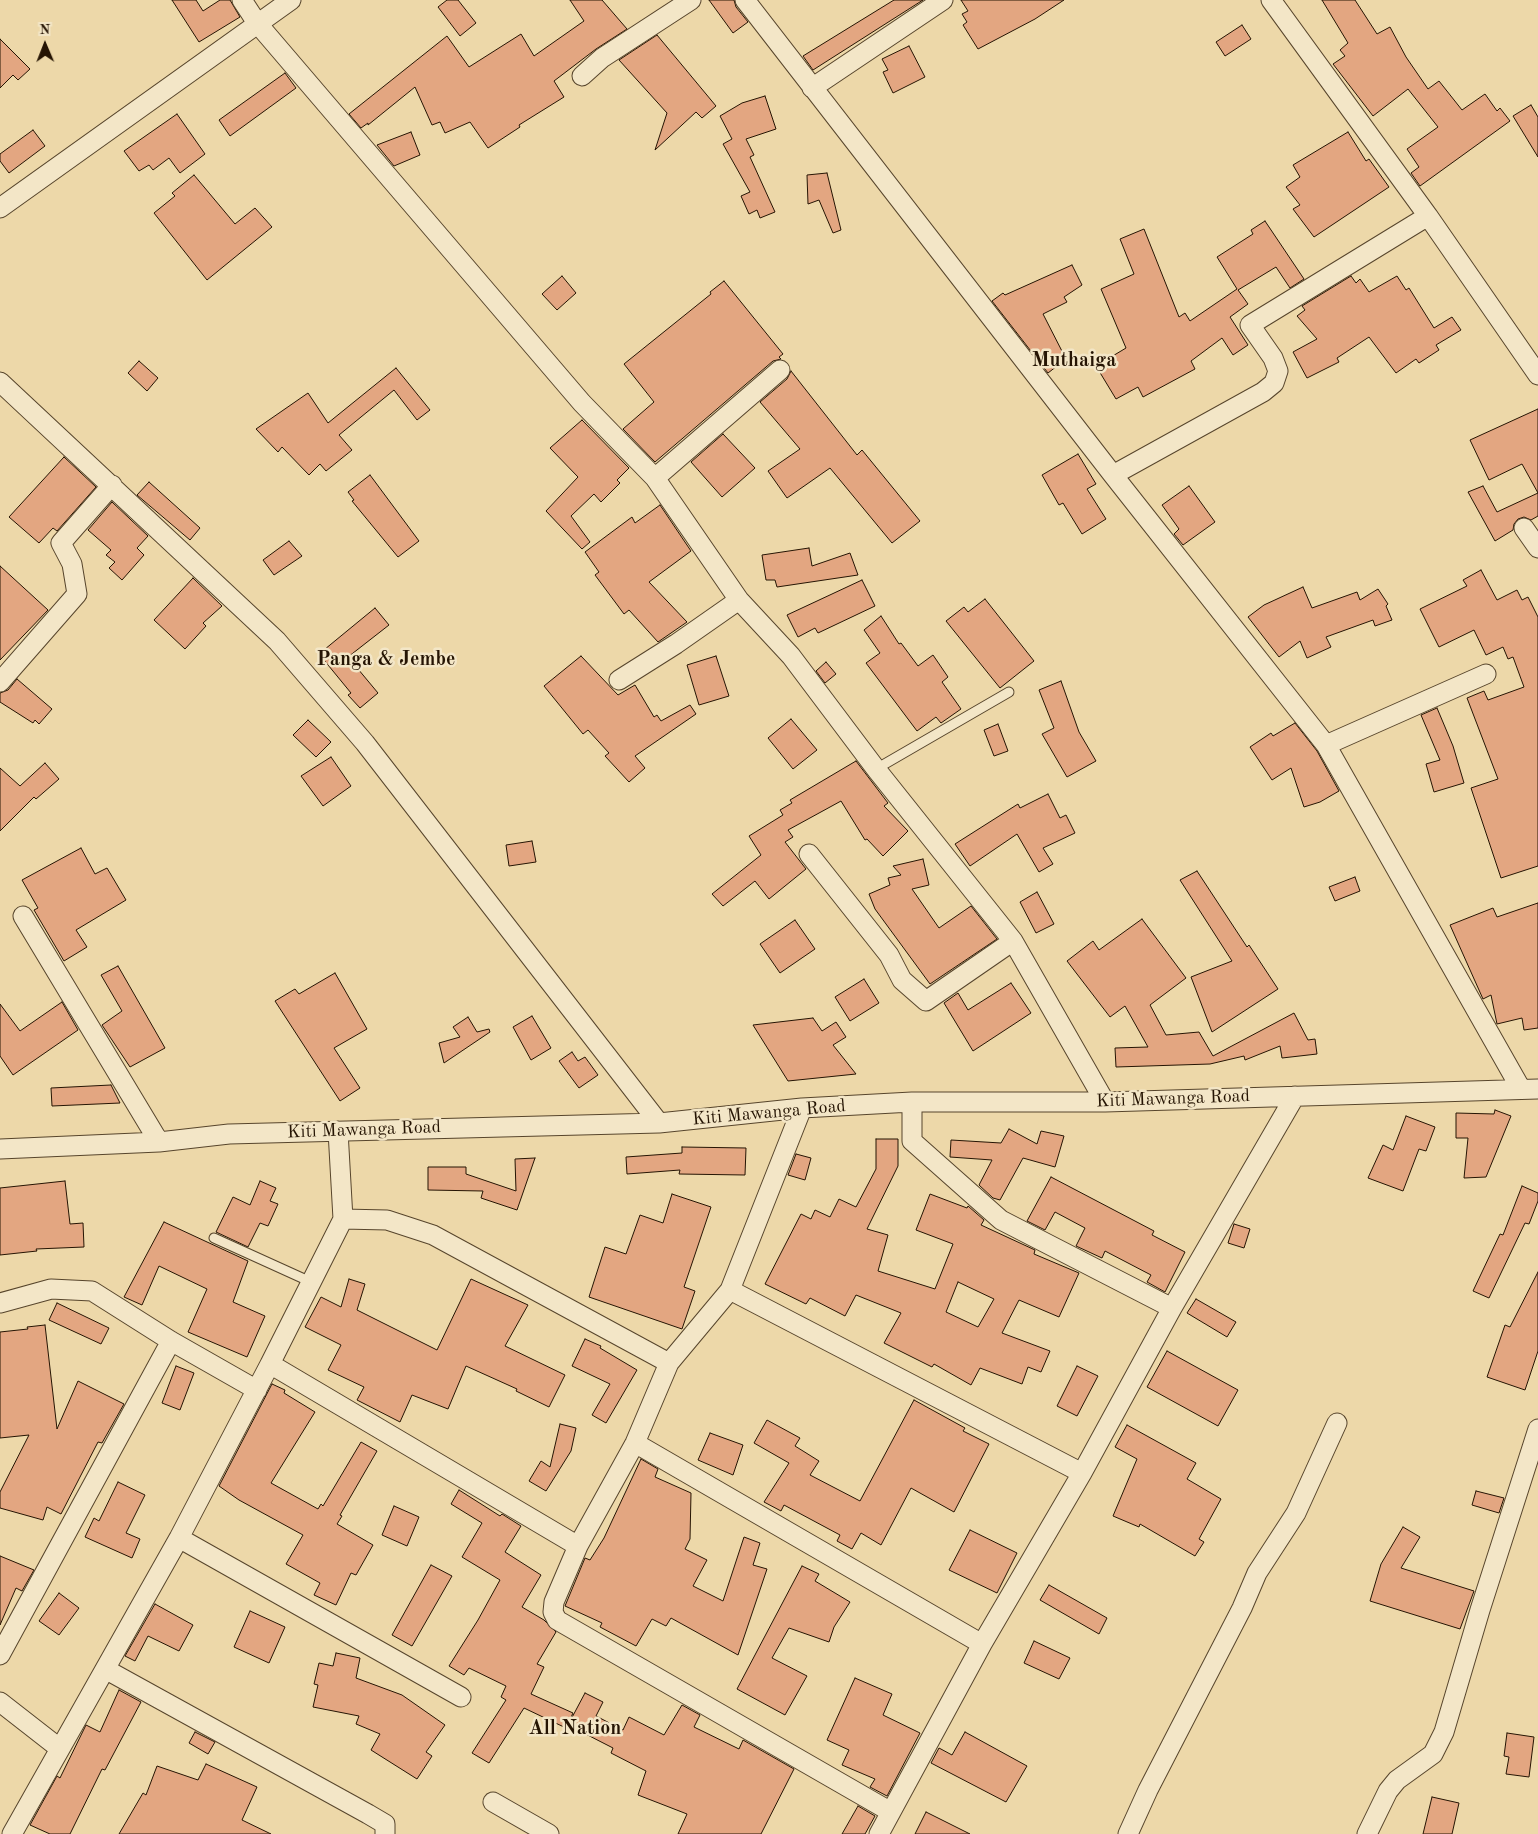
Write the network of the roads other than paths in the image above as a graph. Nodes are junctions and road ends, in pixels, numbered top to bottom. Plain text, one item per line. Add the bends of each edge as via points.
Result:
1 (242, 0) edge
2 (291, 0) edge
3 (691, 0) edge
4 (745, 0) edge
5 (943, 0) edge
6 (1271, 0) edge
7 (257, 23) junction
8 (582, 76) dead end
9 (812, 88) junction
10 (0, 208) edge
11 (1428, 216) junction
12 (780, 370) dead end
13 (1538, 375) edge
14 (0, 382) edge
15 (1113, 475) junction
16 (655, 478) junction
17 (112, 485) junction
18 (1524, 528) dead end
19 (1538, 548) edge
20 (739, 600) junction
21 (1486, 674) dead end
22 (619, 680) dead end
23 (0, 682) edge
24 (1009, 692) dead end
25 (1326, 745) junction
26 (876, 769) junction
27 (809, 854) dead end
28 (23, 916) dead end
29 (1013, 941) junction
30 (1529, 1089) edge
31 (1295, 1096) junction
32 (912, 1102) junction
33 (1105, 1102) junction
34 (802, 1108) junction
35 (660, 1123) junction
36 (338, 1131) junction
37 (159, 1142) junction
38 (0, 1149) edge
39 (343, 1218) junction
40 (214, 1238) dead end
41 (311, 1282) junction
42 (730, 1290) junction
43 (0, 1303) edge
44 (1172, 1308) junction
45 (171, 1340) junction
46 (669, 1363) junction
47 (270, 1364) junction
48 (257, 1390) junction
49 (1337, 1423) dead end
50 (1538, 1429) edge
51 (635, 1443) junction
52 (1082, 1473) junction
53 (178, 1538) junction
54 (578, 1546) junction
55 (982, 1644) junction
56 (0, 1656) edge
57 (105, 1669) junction
58 (461, 1697) dead end
59 (0, 1702) edge
60 (59, 1748) junction
61 (493, 1802) dead end
62 (891, 1812) junction
63 (13, 1834) edge
64 (385, 1834) edge
65 (549, 1834) edge
66 (879, 1834) edge
67 (1128, 1834) edge
68 (1367, 1834) edge

1 - 7 street
2 - 7 street
3 - 8 street via 602,58
4 - 9 street
5 - 9 street
6 - 11 street
7 - 10 street
7 - 16 street via 582,403
9 - 15 street
11 - 13 street
11 - 15 street via 1250,324 1273,358 1278,371 1274,383
12 - 16 street
14 - 17 street
15 - 25 street
16 - 20 street
17 - 23 street via 61,543 72,564 77,594
17 - 35 street via 277,641 365,743
18 - 19 street
20 - 22 street
20 - 26 street via 790,656
21 - 25 street
24 - 26 lane
25 - 30 street
26 - 29 street
27 - 29 street via 890,955 902,980 926,1001
28 - 37 street
29 - 33 street
30 - 31 street, Kiti Mawanga Road
31 - 33 street, Kiti Mawanga Road
31 - 44 street
32 - 33 street, Kiti Mawanga Road
32 - 34 street, Kiti Mawanga Road
32 - 44 street via 912,1141 1002,1220
34 - 35 street, Kiti Mawanga Road
34 - 42 street
35 - 36 street, Kiti Mawanga Road
36 - 37 street, Kiti Mawanga Road via 229,1134
36 - 39 street
37 - 38 street, Kiti Mawanga Road
39 - 41 street
39 - 46 street via 388,1220 433,1235
40 - 41 lane
41 - 47 street
42 - 46 street
42 - 52 street
43 - 45 street via 51,1289 92,1291
44 - 52 street
45 - 48 street
45 - 56 street
46 - 51 street
47 - 48 street
47 - 54 street
48 - 53 street
49 - 67 street via 1296,1513 1257,1572
50 - 68 street via 1444,1732 1433,1754 1397,1780 1388,1791
51 - 54 street
51 - 55 street
52 - 55 street
53 - 57 street
53 - 58 street
54 - 62 street via 554,1602 553,1612 557,1620
55 - 62 street
57 - 60 street
57 - 64 street via 385,1824
59 - 60 street
60 - 63 street
61 - 65 street
62 - 66 street

